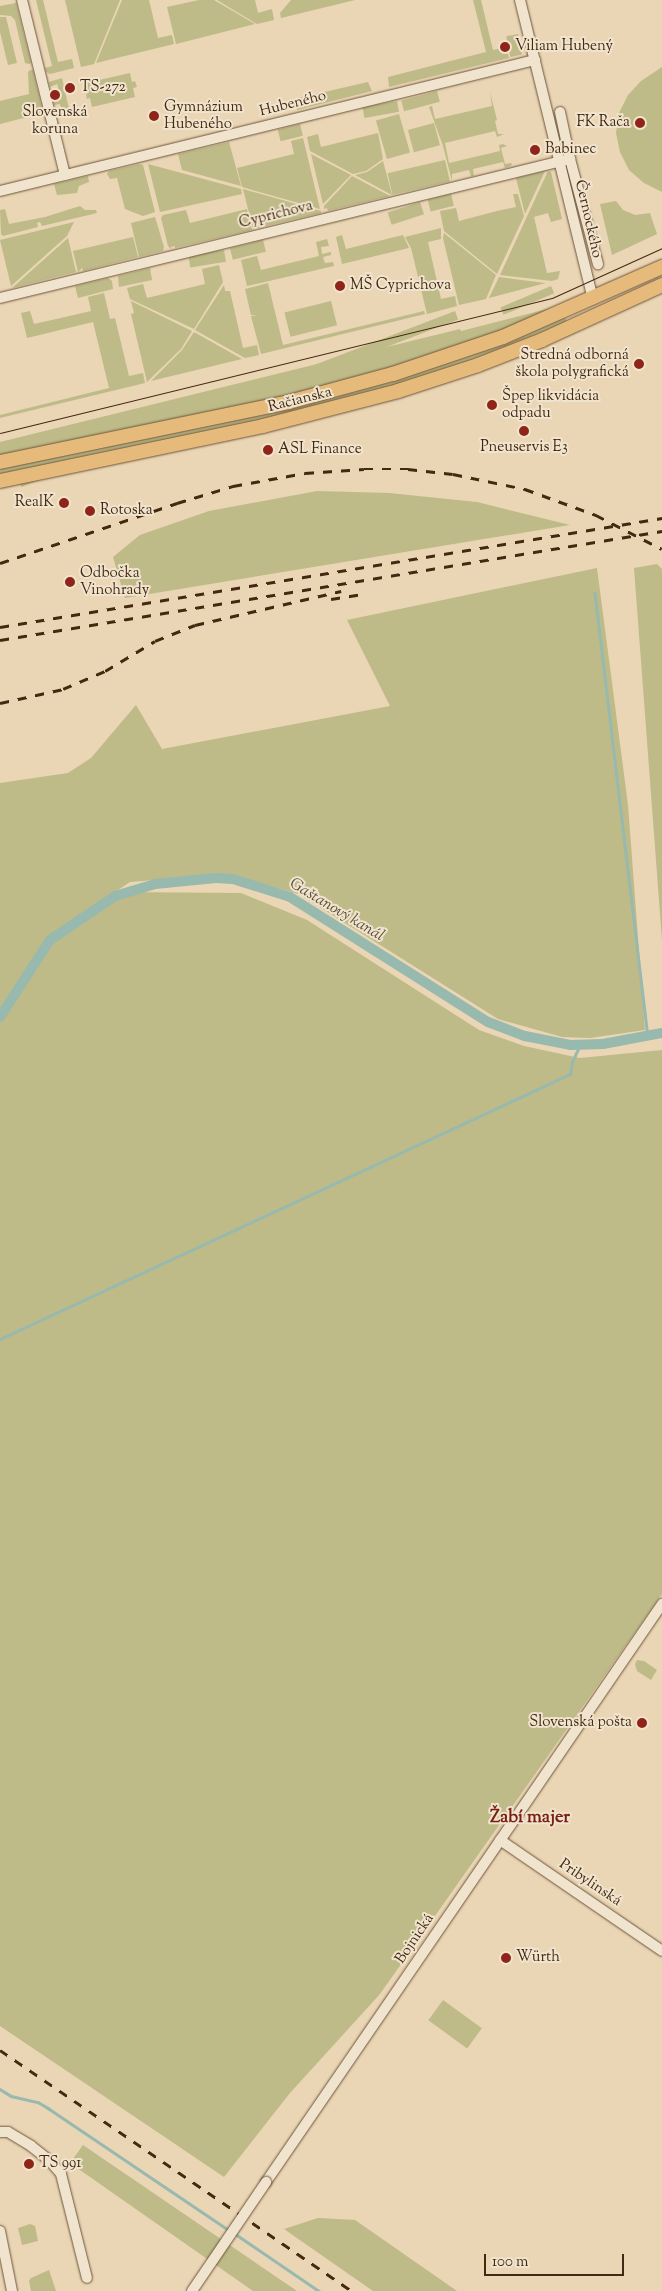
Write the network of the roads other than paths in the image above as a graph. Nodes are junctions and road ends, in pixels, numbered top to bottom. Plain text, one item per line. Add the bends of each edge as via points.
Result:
1 (22, 0) edge
2 (520, 0) edge
3 (535, 60) junction
4 (560, 112) dead end
5 (570, 159) junction
6 (559, 162) junction
7 (65, 175) junction
8 (0, 191) edge
9 (598, 264) dead end
10 (662, 268) edge
11 (662, 285) edge
12 (0, 298) edge
13 (593, 299) junction
14 (598, 316) junction
15 (0, 462) edge
16 (0, 480) edge
17 (662, 1604) edge
18 (500, 1840) junction
19 (662, 1951) edge
20 (0, 2132) edge
21 (0, 2231) edge
22 (87, 2278) dead end
23 (12, 2291) edge
24 (192, 2291) edge

1 - 7 street
2 - 3 street, Černockého
3 - 6 street, Černockého
3 - 7 street, Hubeného
4 - 5 street
5 - 6 street, Cyprichova
5 - 9 street
6 - 12 street, Cyprichova
6 - 13 street, Černockého
7 - 8 street, Hubeného
10 - 13 main road, Račianska
11 - 14 main road, Račianska
13 - 14 main road
13 - 15 main road, Račianska via 458,354 350,387
14 - 16 main road, Račianska via 478,365 345,406
17 - 18 street, Bojnická
18 - 19 street, Pribylinská
18 - 24 street, Bojnická, bridge
20 - 22 street via 8,2132 31,2146 61,2174
21 - 23 street

